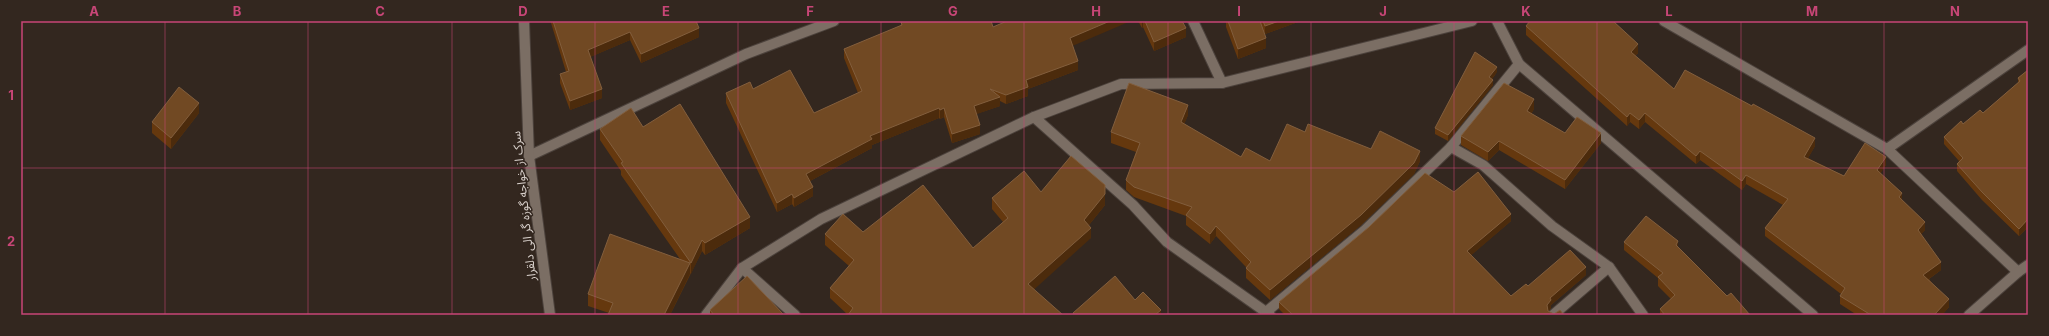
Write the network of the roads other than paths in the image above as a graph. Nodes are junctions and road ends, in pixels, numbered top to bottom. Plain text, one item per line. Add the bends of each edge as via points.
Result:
1 (524, 21) edge
2 (834, 21) edge
3 (1193, 21) edge
4 (1472, 21) edge
5 (1497, 21) edge
6 (1664, 21) edge
7 (2028, 50) edge
8 (1519, 64) junction
9 (1222, 83) junction
10 (1034, 117) junction
11 (1451, 147) junction
12 (1887, 149) junction
13 (529, 156) junction
14 (2028, 265) edge
15 (1609, 267) junction
16 (742, 268) junction
17 (2018, 272) junction
18 (1268, 313) edge
19 (550, 315) edge
20 (706, 315) edge
21 (795, 315) edge
22 (1553, 315) edge
23 (1643, 315) edge
24 (1813, 315) edge
25 (1969, 315) edge

1 - 13 street, سرک از خواجه گوزه گر الی دلقرار
2 - 13 street via 746,54
3 - 9 street
4 - 9 street
5 - 8 street
6 - 12 street
7 - 12 street
8 - 11 street
8 - 24 street
9 - 10 street via 1121,84
10 - 16 street via 820,219
10 - 18 street via 1133,205 1167,242
11 - 15 street via 1483,165 1552,226
11 - 18 street via 1365,230
12 - 17 street
13 - 19 street, سرک از خواجه گوزه گر الی دلقرار
14 - 17 street
15 - 22 street
15 - 23 street
16 - 20 street
16 - 21 street
17 - 25 street

